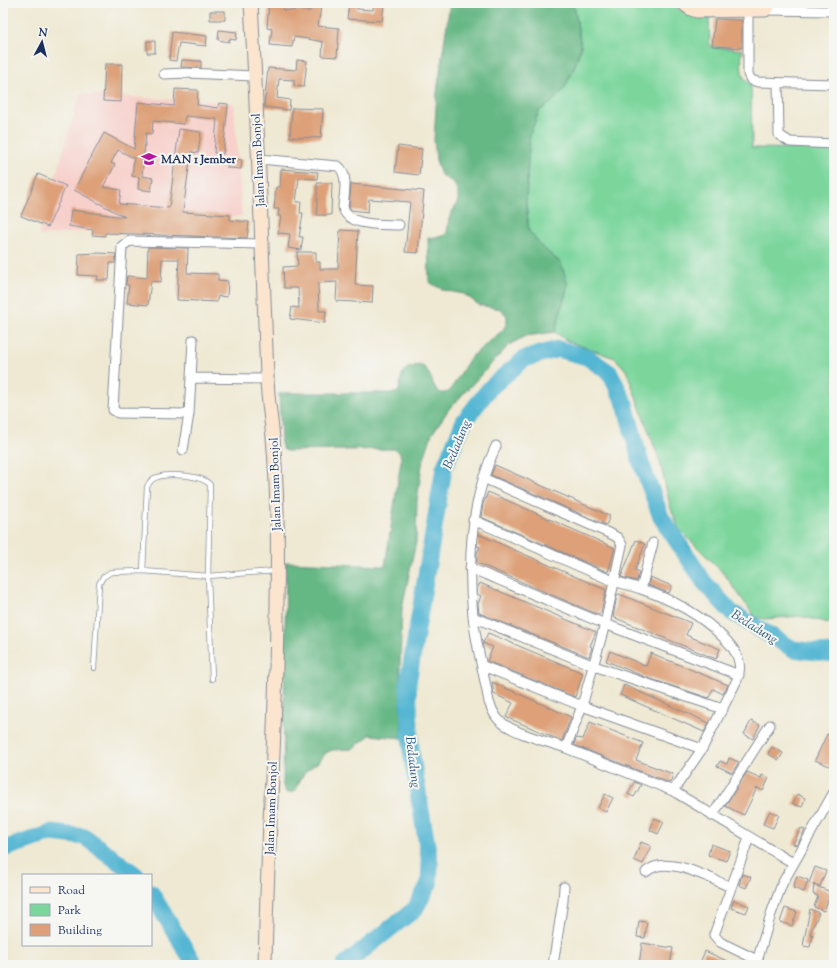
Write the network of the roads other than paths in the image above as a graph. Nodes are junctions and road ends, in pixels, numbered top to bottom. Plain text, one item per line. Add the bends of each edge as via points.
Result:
1 (251, 3) edge
2 (683, 3) edge
3 (717, 7) edge
4 (768, 7) edge
5 (748, 10) junction
6 (834, 12) edge
7 (164, 74) dead end
8 (254, 76) junction
9 (778, 83) junction
10 (834, 84) edge
11 (834, 144) edge
12 (259, 159) junction
13 (399, 225) dead end
14 (263, 244) junction
15 (193, 340) dead end
16 (191, 378) junction
17 (267, 379) junction
18 (189, 414) junction
19 (496, 446) dead end
20 (183, 450) dead end
21 (483, 478) junction
22 (473, 520) junction
23 (653, 543) dead end
24 (470, 568) junction
25 (277, 570) junction
26 (143, 571) junction
27 (208, 576) junction
28 (614, 582) junction
29 (641, 590) junction
30 (473, 617) junction
31 (605, 624) junction
32 (483, 666) junction
33 (594, 666) junction
34 (94, 668) dead end
35 (739, 675) junction
36 (212, 679) dead end
37 (582, 706) junction
38 (723, 709) junction
39 (770, 725) dead end
40 (566, 748) junction
41 (702, 749) junction
42 (673, 791) junction
43 (834, 792) edge
44 (712, 816) junction
45 (749, 838) junction
46 (793, 863) junction
47 (646, 872) dead end
48 (564, 887) dead end
49 (731, 888) junction
50 (757, 962) edge
51 (265, 965) edge
52 (553, 965) edge

1 - 8 street, Jalan Imam Bonjol
2 - 3 street via 694,10
3 - 5 street
4 - 5 street
4 - 6 street
5 - 9 street via 749,78 754,82
7 - 8 street
8 - 12 street, Jalan Imam Bonjol
9 - 10 street
9 - 11 street via 779,134 790,142
12 - 13 street via 338,166 343,169 344,174 344,212 348,217 360,222
12 - 14 street, Jalan Imam Bonjol
14 - 17 street, Jalan Imam Bonjol
14 - 18 street via 130,241 122,246 114,410 118,413
15 - 16 street
16 - 17 street
16 - 18 street
17 - 25 street, Jalan Imam Bonjol via 273,439
18 - 20 street
19 - 21 street
21 - 22 street
21 - 28 street via 618,538 622,545
22 - 24 street
22 - 28 street
23 - 29 street
24 - 30 street
24 - 31 street
25 - 27 lane
25 - 51 street, Jalan Imam Bonjol via 276,677
26 - 27 lane
26 - 27 lane via 147,487 152,479 158,476 192,477 210,485
26 - 34 lane via 111,572 103,577
27 - 36 lane
28 - 29 street
28 - 31 street
29 - 35 street via 690,610 713,627 737,653
30 - 32 street
30 - 33 street
31 - 33 street
31 - 35 street
32 - 37 street
32 - 40 street via 489,702 499,720 507,727
33 - 37 street
33 - 38 street
35 - 38 street
37 - 40 street
37 - 41 street
38 - 41 street
39 - 44 street
40 - 42 street
41 - 42 street
42 - 44 street
43 - 46 street
44 - 45 street
45 - 46 street
45 - 49 street
46 - 50 street via 771,914
47 - 49 street via 652,866 670,865
48 - 52 street
49 - 50 street via 714,932 715,937

